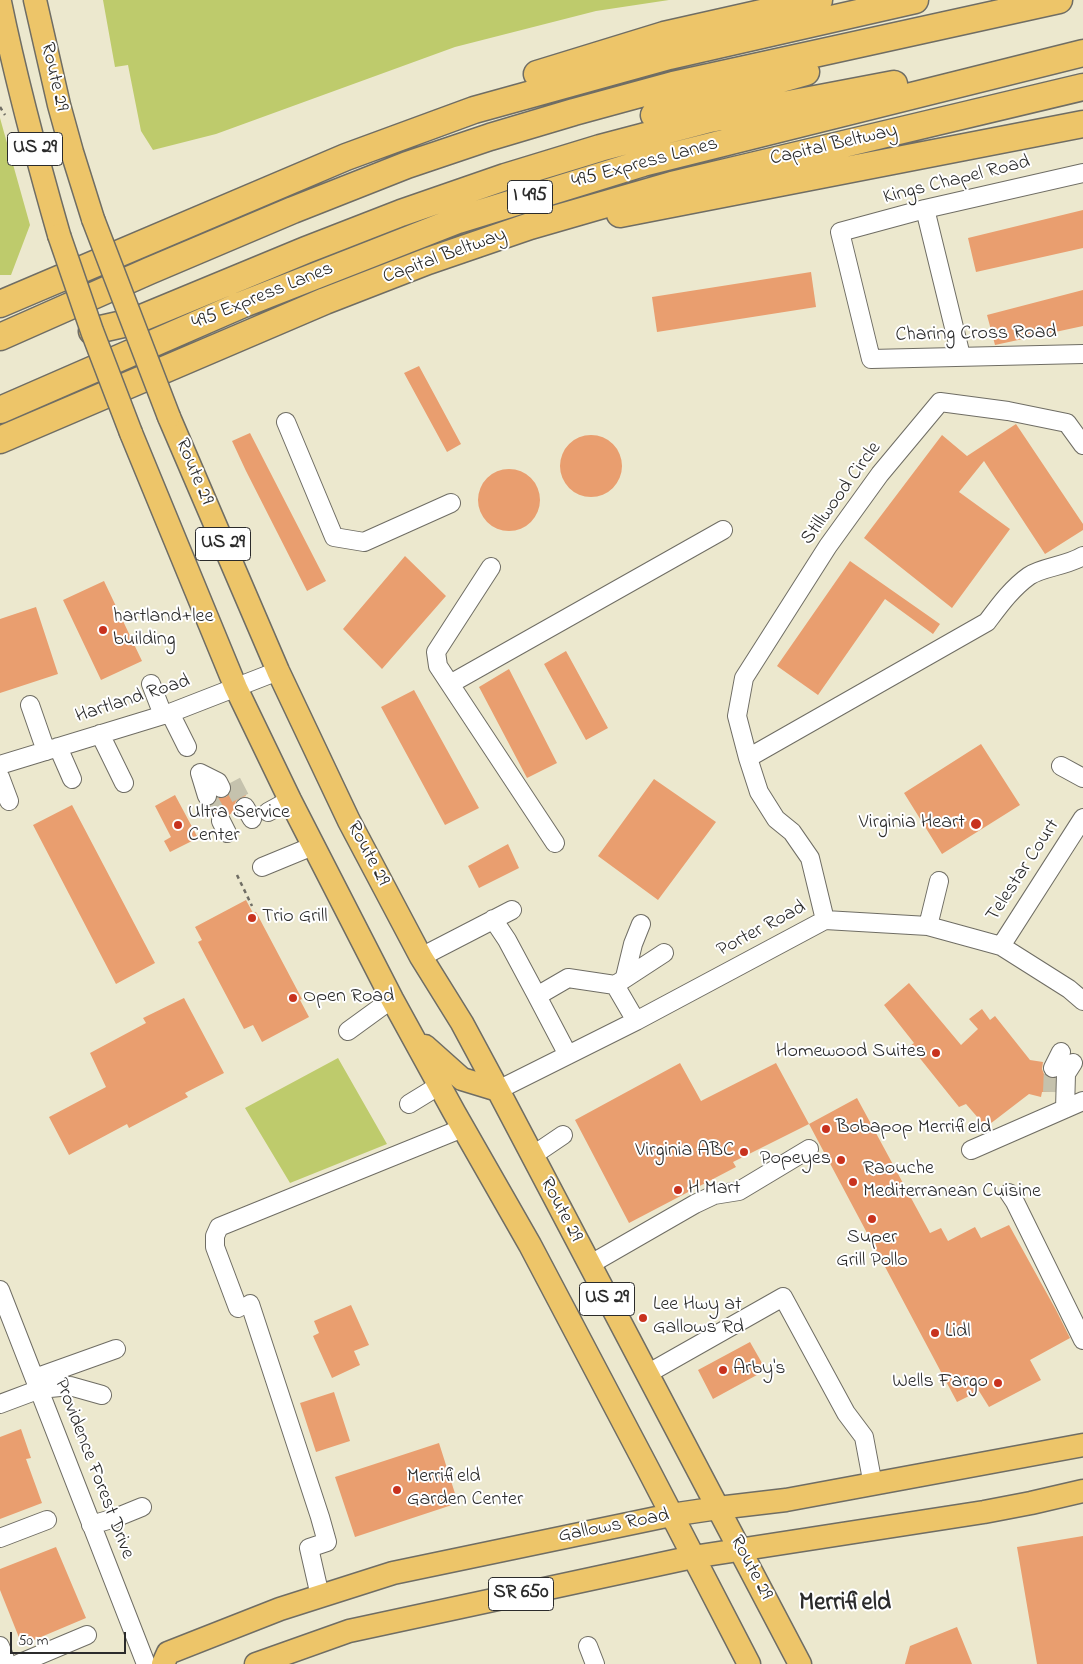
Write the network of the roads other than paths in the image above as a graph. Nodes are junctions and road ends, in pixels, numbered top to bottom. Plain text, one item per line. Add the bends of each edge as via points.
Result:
1 (35, 0) edge
2 (818, 0) edge
3 (915, 0) edge
4 (1059, 0) edge
5 (0, 2) edge
6 (47, 51) junction
7 (1083, 51) edge
8 (6, 64) edge
9 (1083, 87) edge
10 (1083, 124) edge
11 (346, 157) junction
12 (1083, 173) edge
13 (925, 209) junction
14 (530, 226) junction
15 (183, 292) junction
16 (0, 304) edge
17 (129, 315) junction
18 (92, 331) junction
19 (0, 337) edge
20 (1083, 354) edge
21 (961, 356) junction
22 (871, 359) joint
23 (0, 410) edge
24 (286, 422) dead end
25 (0, 440) edge
26 (1083, 445) edge
27 (451, 503) dead end
28 (723, 530) dead end
29 (1083, 556) edge
30 (491, 567) dead end
31 (278, 671) junction
32 (151, 684) dead end
33 (450, 684) junction
34 (236, 688) junction
35 (30, 705) dead end
36 (166, 714) junction
37 (100, 734) junction
38 (187, 746) dead end
39 (52, 749) junction
40 (748, 758) junction
41 (0, 765) edge
42 (1060, 766) dead end
43 (0, 777) edge
44 (1083, 778) edge
45 (72, 779) dead end
46 (124, 783) dead end
47 (220, 789) joint
48 (290, 800) junction
49 (9, 801) dead end
50 (1083, 818) edge
51 (241, 819) dead end
52 (556, 843) dead end
53 (313, 846) junction
54 (262, 867) dead end
55 (940, 882) dead end
56 (512, 910) dead end
57 (493, 919) junction
58 (825, 920) junction
59 (641, 924) dead end
60 (928, 926) junction
61 (1001, 946) junction
62 (664, 953) dead end
63 (421, 957) junction
64 (620, 981) junction
65 (537, 996) junction
66 (392, 999) junction
67 (1083, 1001) edge
68 (636, 1021) junction
69 (348, 1031) dead end
70 (413, 1035) junction
71 (568, 1055) junction
72 (1053, 1068) dead end
73 (440, 1085) junction
74 (498, 1090) junction
75 (1052, 1092) tunnel mouth
76 (1083, 1101) edge
77 (409, 1104) dead end
78 (1061, 1111) junction
79 (463, 1128) junction
80 (563, 1135) dead end
81 (809, 1149) dead end
82 (971, 1150) dead end
83 (532, 1156) junction
84 (1008, 1193) dead end
85 (589, 1265) junction
86 (0, 1290) edge
87 (1083, 1340) edge
88 (116, 1349) dead end
89 (647, 1374) junction
90 (37, 1384) junction
91 (102, 1395) dead end
92 (0, 1404) edge
93 (1083, 1445) edge
94 (874, 1485) junction
95 (1083, 1491) edge
96 (142, 1507) dead end
97 (718, 1508) junction
98 (671, 1515) junction
99 (47, 1520) dead end
100 (91, 1524) junction
101 (0, 1538) edge
102 (740, 1550) junction
103 (693, 1558) junction
104 (320, 1596) junction
105 (87, 1635) dead end
106 (0, 1646) edge
107 (588, 1646) dead end
108 (286, 1659) edge
109 (6, 1664) edge
110 (18, 1664) edge
111 (146, 1664) edge
112 (163, 1664) edge
113 (256, 1664) edge
114 (595, 1664) edge
115 (749, 1664) edge
116 (800, 1664) edge

1 - 6 main road, Route 29 / US 29
2 - 11 highway via 664,35 543,72 441,112
3 - 11 highway via 669,56 574,82 474,110
4 - 15 highway via 529,151 353,212
4 - 19 highway via 673,85 490,137 407,165 293,210
5 - 8 main road, Route 29 / US 29
6 - 8 main road
6 - 17 main road, Route 29 / US 29, bridge via 72,152
7 - 15 highway via 791,102 600,148 505,177
7 - 23 highway, 495 Express Lanes / I 495 via 643,163 458,220 241,305
8 - 18 main road, Route 29 / US 29, bridge
9 - 14 highway, Capital Beltway / I 495 via 672,184
10 - 14 highway via 638,212
11 - 16 highway
12 - 13 street, Kings Chapel Road
13 - 21 street
13 - 22 street, Kings Chapel Road via 840,232
14 - 25 highway, Capital Beltway / I 495 via 325,301
15 - 17 highway
17 - 18 highway
17 - 31 main road, Route 29 / US 29, bridge
18 - 34 main road, Route 29 / US 29, bridge
20 - 21 street, Charing Cross Road
21 - 22 street, Charing Cross Road
24 - 27 street via 334,537 364,542
26 - 40 street, Stillwood Circle via 1067,423 940,402 880,474 828,546 744,678 737,716
28 - 33 street
29 - 40 street via 1030,576 1005,598 987,622
30 - 33 street via 436,652 438,666
31 - 34 street, Hartland Road
31 - 63 main road, Route 29 / US 29 via 349,821
32 - 36 street
33 - 52 street
34 - 36 street, Hartland Road
34 - 48 main road, Route 29 / US 29
35 - 39 street
36 - 37 street, Hartland Road
36 - 38 street
37 - 39 street, Hartland Road
37 - 46 street
39 - 41 street, Hartland Road
39 - 45 street
40 - 58 street, Stillwood Circle via 759,792 776,819 792,832 810,858
42 - 44 street
43 - 49 street
47 - 47 street via 229,777 200,773 204,790
48 - 51 street
48 - 53 main road, Route 29 / US 29
50 - 61 street, Telestar Court
53 - 54 street
53 - 66 main road, Route 29 / US 29
55 - 60 street
56 - 57 street
57 - 63 street
57 - 65 street
58 - 60 street, Porter Road
58 - 68 street, Porter Road
59 - 64 street
60 - 61 street, Porter Road
61 - 67 street, Porter Road
62 - 64 street
63 - 74 main road, Route 29 / US 29
64 - 65 street via 568,978
64 - 68 street
65 - 71 street
66 - 69 street
66 - 70 main road, Route 29 / US 29
68 - 71 street, Porter Road
70 - 73 main road, Route 29 / US 29
70 - 74 main road via 462,1079
71 - 74 street, Porter Road
72 - 78 street via 1067,1058
73 - 77 street
73 - 79 main road, Route 29 / US 29
74 - 83 main road, Route 29 / US 29
75 - 78 street
76 - 78 street
78 - 82 street
79 - 98 main road, Route 29 / US 29 via 530,1245
79 - 104 street via 219,1227 215,1236 215,1247 244,1306 320,1516 327,1542 309,1548
80 - 83 street
81 - 85 street via 739,1191 714,1195 695,1204
83 - 85 main road, Route 29 / US 29
84 - 87 street
85 - 89 main road, Route 29 / US 29
86 - 90 street, Providence Forest Drive
88 - 90 street
89 - 94 street via 783,1297 846,1413 864,1436
89 - 97 main road, Route 29 / US 29
90 - 91 street via 70,1386
90 - 92 street
90 - 100 street, Providence Forest Drive
93 - 94 main road, Gallows Road / SR 650
94 - 97 main road, Gallows Road / SR 650
95 - 102 main road, SR 650 via 984,1512
96 - 100 street
97 - 98 main road, Gallows Road / SR 650
97 - 102 main road, Route 29 / US 29
98 - 103 main road, Route 29 / US 29
98 - 104 main road, Gallows Road / SR 650 via 393,1573
99 - 101 street
100 - 111 street, Providence Forest Drive
102 - 103 main road, SR 650
102 - 116 main road, Route 29 / US 29
103 - 108 main road, SR 650 via 349,1631
103 - 115 main road, Route 29 / US 29
104 - 112 main road, Gallows Road / SR 650 via 168,1653
105 - 110 street
106 - 109 street
107 - 114 street
108 - 113 main road, SR 650

